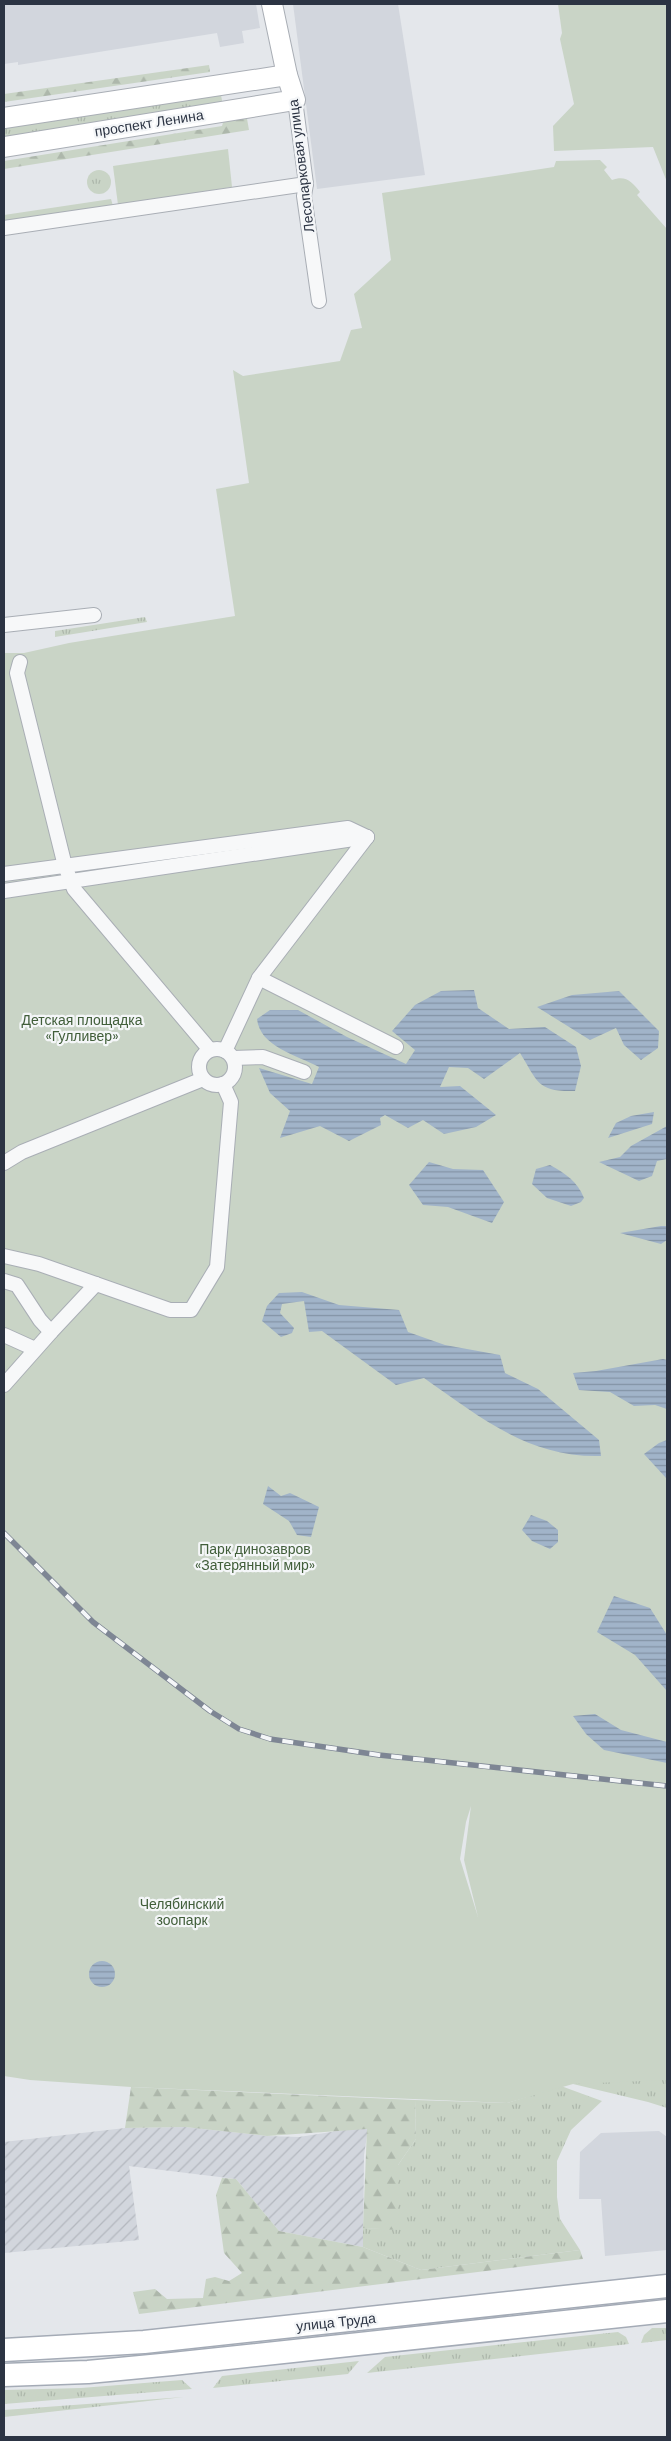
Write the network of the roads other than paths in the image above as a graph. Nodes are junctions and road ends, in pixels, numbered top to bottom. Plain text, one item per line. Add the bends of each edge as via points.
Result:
1 (272, 4) edge
2 (287, 75) junction
3 (216, 86) junction
4 (295, 100) junction
5 (220, 112) junction
6 (4, 118) edge
7 (4, 147) edge
8 (306, 184) junction
9 (4, 228) edge
10 (319, 301) dead end
11 (94, 615) dead end
12 (4, 625) edge
13 (20, 662) dead end
14 (367, 837) junction
15 (65, 866) junction
16 (4, 874) edge
17 (71, 882) junction
18 (4, 891) edge
19 (259, 978) junction
20 (396, 1047) dead end
21 (210, 1050) junction
22 (229, 1054) junction
23 (304, 1072) dead end
24 (201, 1075) junction
25 (224, 1084) junction
26 (4, 1153) edge
27 (4, 1163) edge
28 (4, 1256) edge
29 (4, 1281) edge
30 (96, 1284) junction
31 (51, 1332) junction
32 (4, 1335) edge
33 (35, 1349) junction
34 (4, 1385) edge
35 (667, 2286) edge
36 (667, 2311) edge
37 (4, 2350) edge
38 (4, 2375) edge

1 - 2 main road, Лесопарковая улица
2 - 3 main road, проспект Ленина
2 - 4 main road, Лесопарковая улица
3 - 5 main road via 227,90 231,97 229,106
3 - 6 main road, проспект Ленина
4 - 5 main road, проспект Ленина
4 - 8 street, Лесопарковая улица
5 - 7 main road, проспект Ленина
8 - 9 street
8 - 10 street, Лесопарковая улица via 304,196
11 - 12 street
13 - 15 street via 16,673
14 - 15 street via 348,828
14 - 17 street
14 - 19 street
15 - 16 street
15 - 17 street
17 - 18 street
17 - 21 street
19 - 20 street
19 - 22 street
21 - 22 street
21 - 24 street via 202,1057
22 - 23 street via 263,1057
22 - 25 street via 235,1070
24 - 25 street via 212,1085
24 - 26 street
24 - 27 street via 22,1152
25 - 30 street via 231,1102 217,1265 209,1283 191,1310 170,1310
28 - 30 street via 39,1264
29 - 31 street via 17,1285
30 - 31 street
31 - 33 street
32 - 33 street
33 - 34 street
35 - 37 main road, улица Труда via 144,2342
36 - 38 main road, улица Труда via 172,2364

